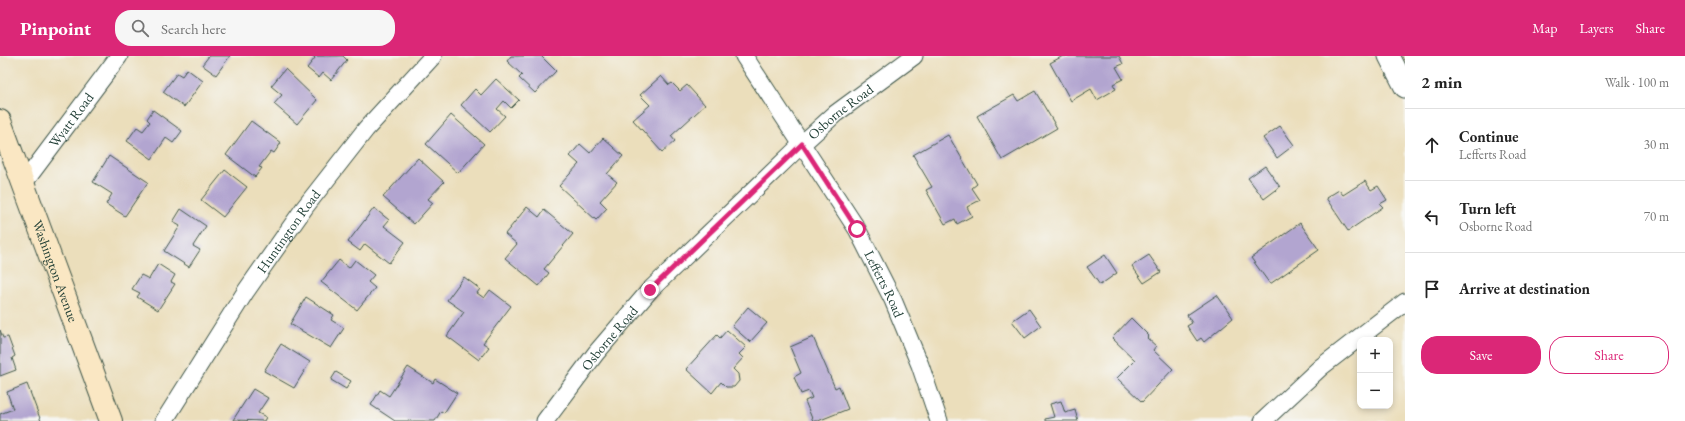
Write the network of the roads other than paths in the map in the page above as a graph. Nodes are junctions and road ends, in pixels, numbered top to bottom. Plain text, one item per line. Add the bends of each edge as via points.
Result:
1 (119, 56) edge
2 (433, 56) edge
3 (744, 56) edge
4 (914, 56) edge
5 (1389, 56) edge
6 (1405, 87) edge
7 (0, 121) edge
8 (802, 144) junction
9 (23, 184) junction
10 (1405, 302) edge
11 (111, 421) edge
12 (164, 421) edge
13 (545, 421) edge
14 (939, 421) edge
15 (1263, 421) edge

1 - 9 street, Wyatt Road
2 - 12 street, Huntington Road via 366,129 305,207 246,291
3 - 8 street, Lefferts Road
4 - 8 street, Osborne Road via 835,114
5 - 6 street
7 - 9 main road, Washington Avenue
8 - 13 street, Osborne Road via 650,290 596,353
8 - 14 street, Lefferts Road via 857,229 890,294 920,365
9 - 11 main road, Washington Avenue
10 - 15 street via 1321,367

